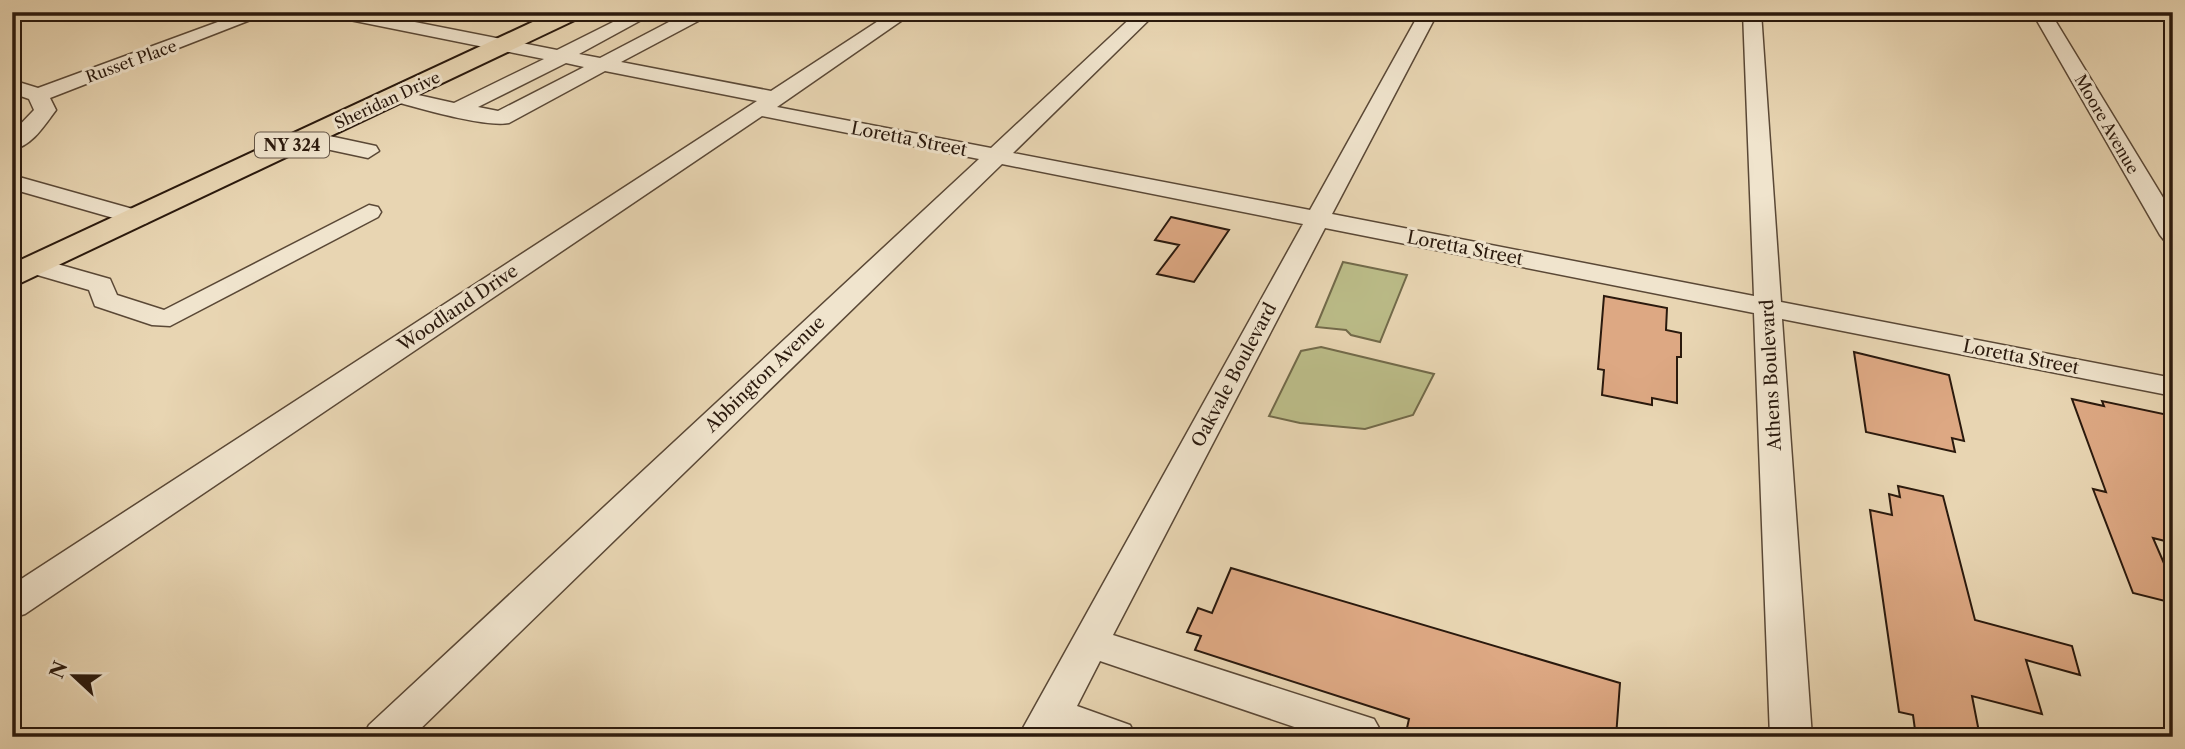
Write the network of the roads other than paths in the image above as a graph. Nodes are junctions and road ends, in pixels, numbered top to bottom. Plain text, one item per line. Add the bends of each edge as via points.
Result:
1 (262, 12) edge
2 (335, 12) edge
3 (573, 12) edge
4 (647, 12) edge
5 (679, 12) edge
6 (905, 12) edge
7 (1148, 12) edge
8 (1429, 12) edge
9 (1752, 12) edge
10 (2041, 12) edge
11 (503, 45) junction
12 (562, 56) junction
13 (603, 65) junction
14 (12, 86) edge
15 (38, 95) junction
16 (396, 96) junction
17 (766, 104) junction
18 (457, 110) junction
19 (306, 138) junction
20 (12, 143) edge
21 (368, 152) dead end
22 (996, 156) junction
23 (12, 182) edge
24 (369, 212) dead end
25 (138, 218) junction
26 (1318, 219) junction
27 (2173, 235) edge
28 (24, 272) edge
29 (1768, 307) junction
30 (2173, 387) edge
31 (12, 604) edge
32 (1090, 643) junction
33 (1046, 725) edge
34 (384, 737) edge
35 (1115, 737) edge
36 (1363, 737) edge
37 (1791, 737) edge

1 - 15 street, Russet Place
2 - 11 street, Loretta Street
3 - 11 main road, Sheridan Drive / NY 324
4 - 12 street
5 - 13 street via 696,15
6 - 17 street, Woodland Drive
7 - 22 street, Abbington Avenue
8 - 26 street, Oakvale Boulevard
9 - 29 street, Athens Boulevard
10 - 27 street, Moore Avenue
11 - 12 street, Loretta Street
11 - 16 main road, Sheridan Drive / NY 324
12 - 13 street, Loretta Street
12 - 18 street
13 - 17 street, Loretta Street
13 - 18 street via 500,118
14 - 15 street
15 - 20 street via 45,110 39,121
16 - 18 street
16 - 19 main road, Sheridan Drive / NY 324
17 - 22 street, Loretta Street
17 - 31 street, Woodland Drive
19 - 21 street
19 - 25 main road, Sheridan Drive / NY 324
22 - 26 street, Loretta Street
22 - 34 street, Abbington Avenue
23 - 25 street
24 - 28 street via 162,320 105,300 101,285
25 - 28 main road, Sheridan Drive / NY 324
26 - 29 street, Loretta Street
26 - 32 street, Oakvale Boulevard
29 - 30 street, Loretta Street
29 - 37 street, Athens Boulevard
32 - 33 street, Oakvale Boulevard
32 - 36 street via 1359,731
33 - 35 street

